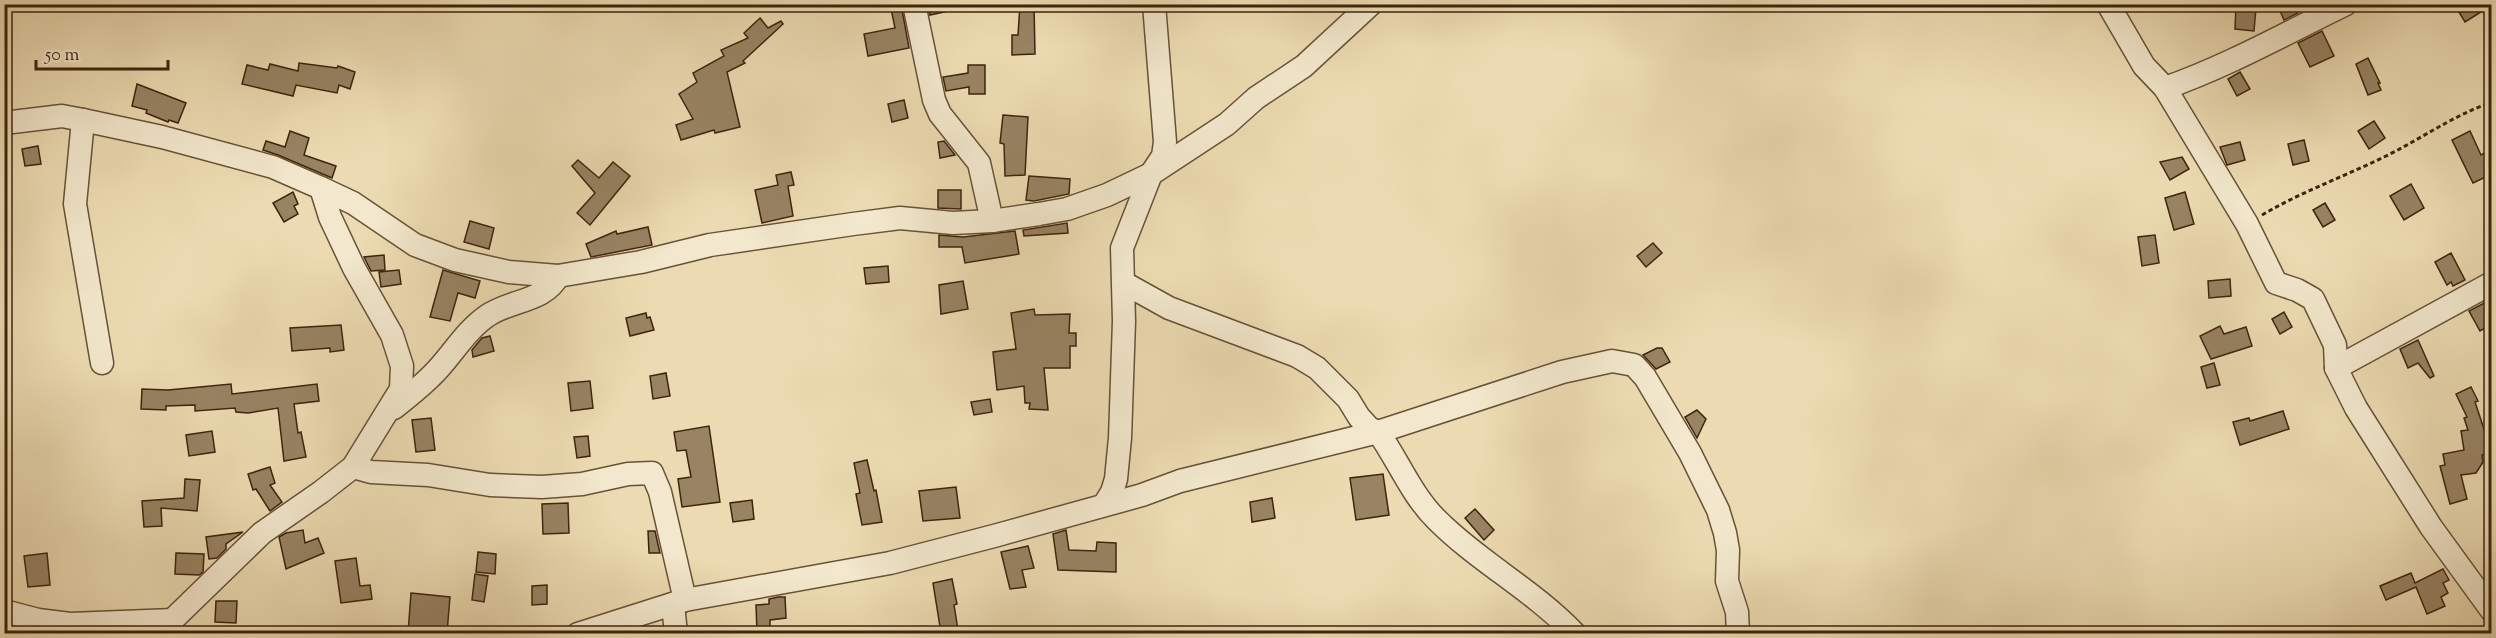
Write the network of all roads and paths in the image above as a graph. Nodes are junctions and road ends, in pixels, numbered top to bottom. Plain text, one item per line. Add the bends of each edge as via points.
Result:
1 (914, 4) edge
2 (1154, 4) edge
3 (1371, 4) edge
4 (2108, 4) edge
5 (2346, 4) edge
6 (2165, 88) junction
7 (2492, 102) edge
8 (83, 120) junction
9 (4, 123) edge
10 (1151, 174) junction
11 (321, 188) junction
12 (992, 221) junction
13 (2247, 224) junction
14 (558, 276) junction
15 (1124, 283) junction
16 (2492, 283) edge
17 (102, 363) dead end
18 (2336, 368) junction
19 (390, 410) junction
20 (1378, 432) junction
21 (353, 467) junction
22 (1104, 505) junction
23 (679, 602) junction
24 (4, 611) edge
25 (2492, 611) edge
26 (166, 627) edge
27 (578, 633) edge
28 (676, 633) edge
29 (1575, 633) edge
30 (1738, 633) edge

1 - 12 street via 934,100 940,114 979,163
2 - 10 street via 1165,142 1163,156
3 - 10 street via 1304,66
4 - 6 street via 2144,66
5 - 6 street via 2269,44
6 - 13 street
7 - 13 path via 2462,113 2385,156 2291,198
8 - 9 street via 62,116
8 - 11 street via 273,167
8 - 17 street via 75,204
10 - 12 street via 1067,209
10 - 15 street via 1122,248
11 - 14 street via 353,203 415,245 455,260 509,272
11 - 19 street via 330,217 392,335 402,366 401,389
12 - 14 street via 953,223 900,218 710,245
13 - 18 street via 2276,283 2313,299 2335,345
14 - 19 street via 546,290 489,314 476,324 417,390
15 - 20 street via 1169,308 1297,356 1317,368 1348,399 1369,428
15 - 22 street via 1120,438 1116,479
16 - 18 street
18 - 25 street via 2356,408 2431,527
19 - 21 street
20 - 22 street via 1180,481
20 - 29 street via 1435,518
20 - 30 street via 1562,372 1612,361 1634,365 1690,453 1718,510 1728,550 1727,581 1737,612
21 - 23 street via 489,485 542,487 652,473 660,492
21 - 26 street via 262,533
22 - 23 street via 890,563
23 - 27 street
23 - 28 street
24 - 26 street via 70,624

